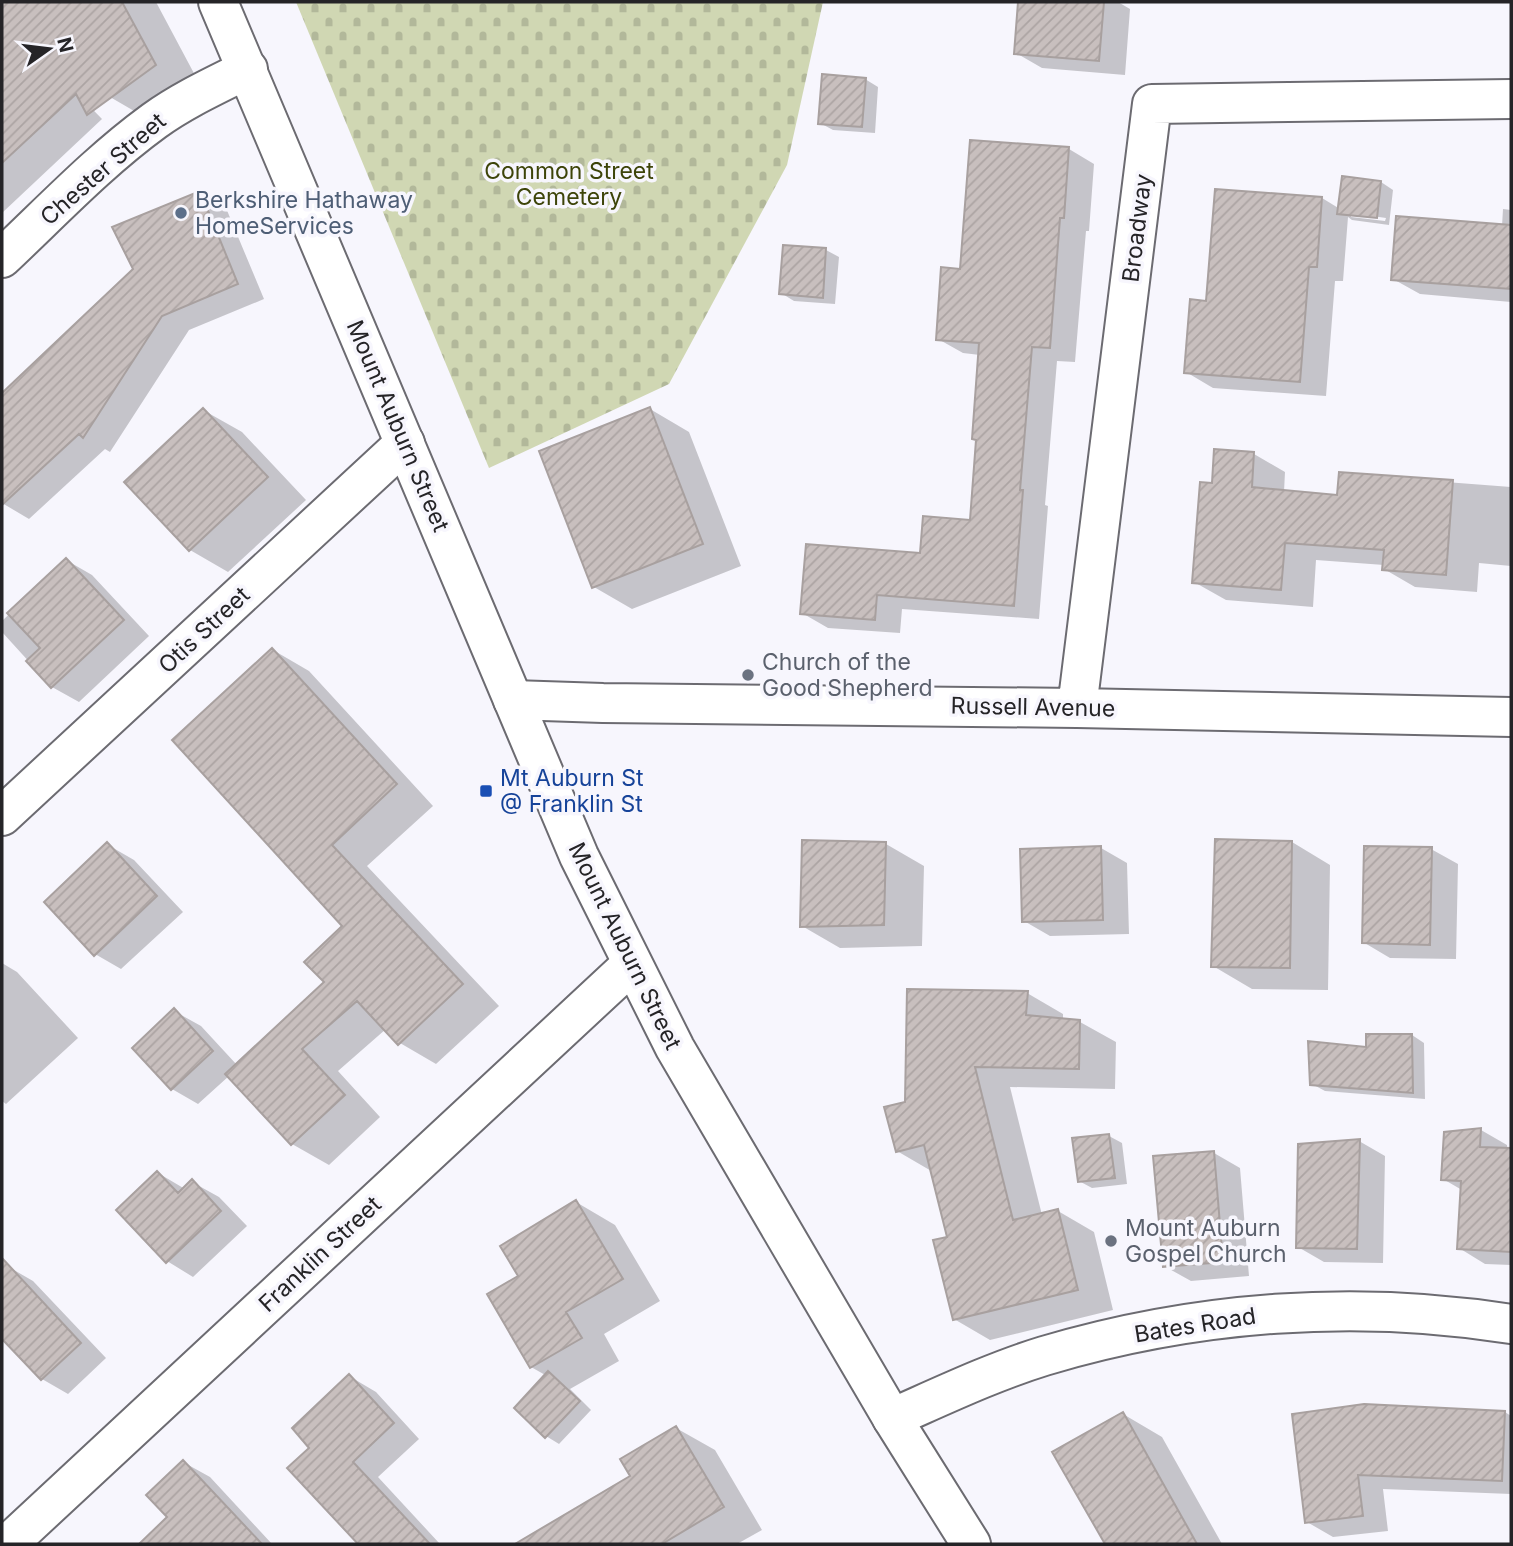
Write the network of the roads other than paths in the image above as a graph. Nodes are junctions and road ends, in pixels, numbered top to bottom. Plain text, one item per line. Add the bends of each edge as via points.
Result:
1 (218, 2) edge
2 (248, 69) junction
3 (1511, 99) edge
4 (2, 258) edge
5 (405, 443) junction
6 (513, 700) junction
7 (1077, 708) junction
8 (1511, 717) edge
9 (2, 816) edge
10 (632, 964) junction
11 (1511, 1324) edge
12 (892, 1418) junction
13 (8, 1544) edge
14 (971, 1544) edge

1 - 2 street, Mount Auburn Street
2 - 4 street, Chester Street via 155,120
2 - 5 street, Mount Auburn Street
3 - 7 street, Broadway via 1152,104
5 - 6 street, Mount Auburn Street
5 - 9 street, Otis Street
6 - 7 street, Russell Avenue
6 - 10 street, Mount Auburn Street via 579,856
7 - 8 street, Russell Avenue
10 - 12 street, Mount Auburn Street via 675,1048
10 - 13 street, Franklin Street
11 - 12 street, Bates Road via 1342,1310 1198,1322 1043,1357 973,1381
12 - 14 street, Mount Auburn Street

